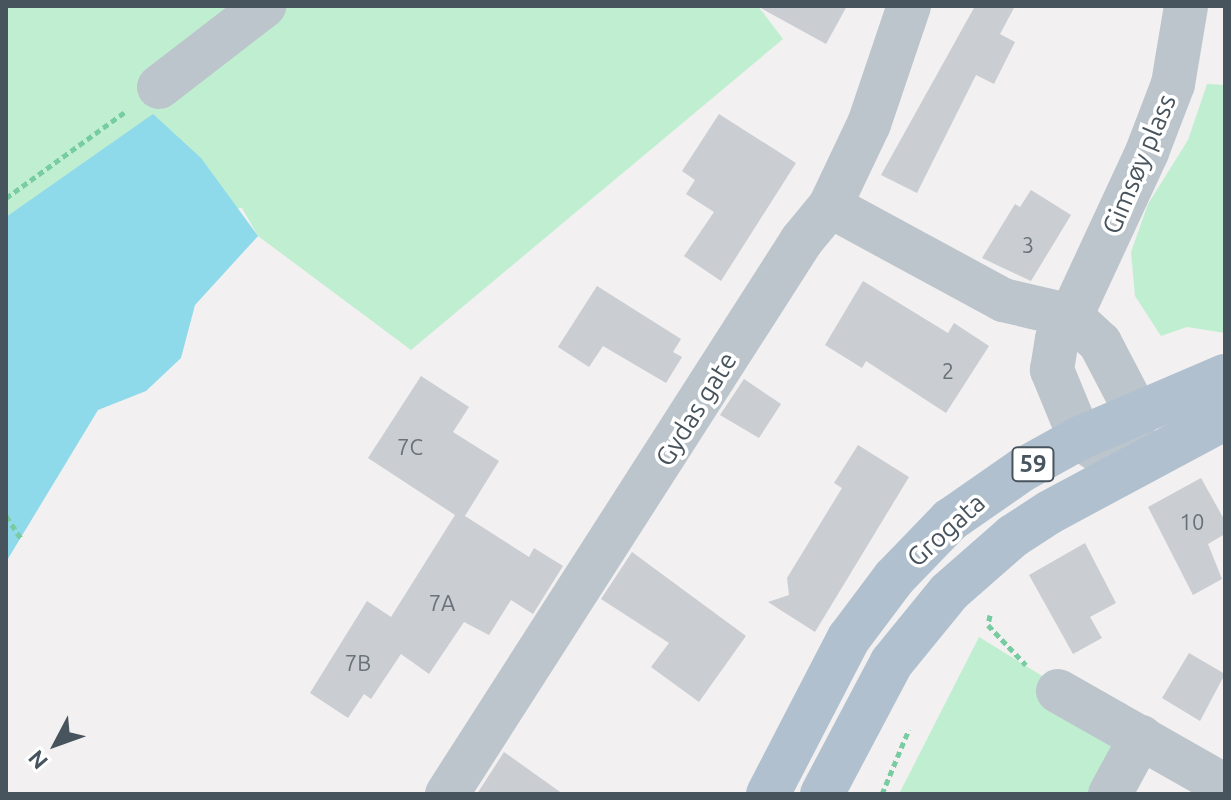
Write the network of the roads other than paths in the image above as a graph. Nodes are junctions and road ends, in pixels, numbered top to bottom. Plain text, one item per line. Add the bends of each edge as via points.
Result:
1 (264, 6) edge
2 (909, 6) edge
3 (1186, 6) edge
4 (159, 87) road end
5 (830, 206) junction
6 (1071, 316) junction
7 (1225, 376) edge
8 (1136, 412) junction
9 (1225, 418) edge
10 (1080, 438) junction
11 (1124, 469) junction
12 (1058, 691) road end
13 (1141, 737) junction
14 (1225, 786) edge
15 (447, 794) edge
16 (768, 794) edge
17 (822, 794) edge
18 (1110, 794) edge

1 - 4 street
2 - 5 street, Gydas gate via 869,124
3 - 6 street, Gimsøy plass via 1168,98
5 - 6 street via 1003,300
5 - 15 street, Gydas gate via 802,240
6 - 8 street via 1100,343
6 - 10 street, Gimsøy plass via 1057,339 1052,370
7 - 8 main road, Grogata / 59
8 - 10 main road, Grogata / 59
8 - 11 street
9 - 11 main road, Grogata / 59
10 - 11 street
10 - 16 main road, Grogata / 59 via 950,520 894,578 816,694
11 - 17 main road, Grogata / 59 via 1013,536 949,592 892,662
12 - 13 street
13 - 14 street
13 - 18 street

